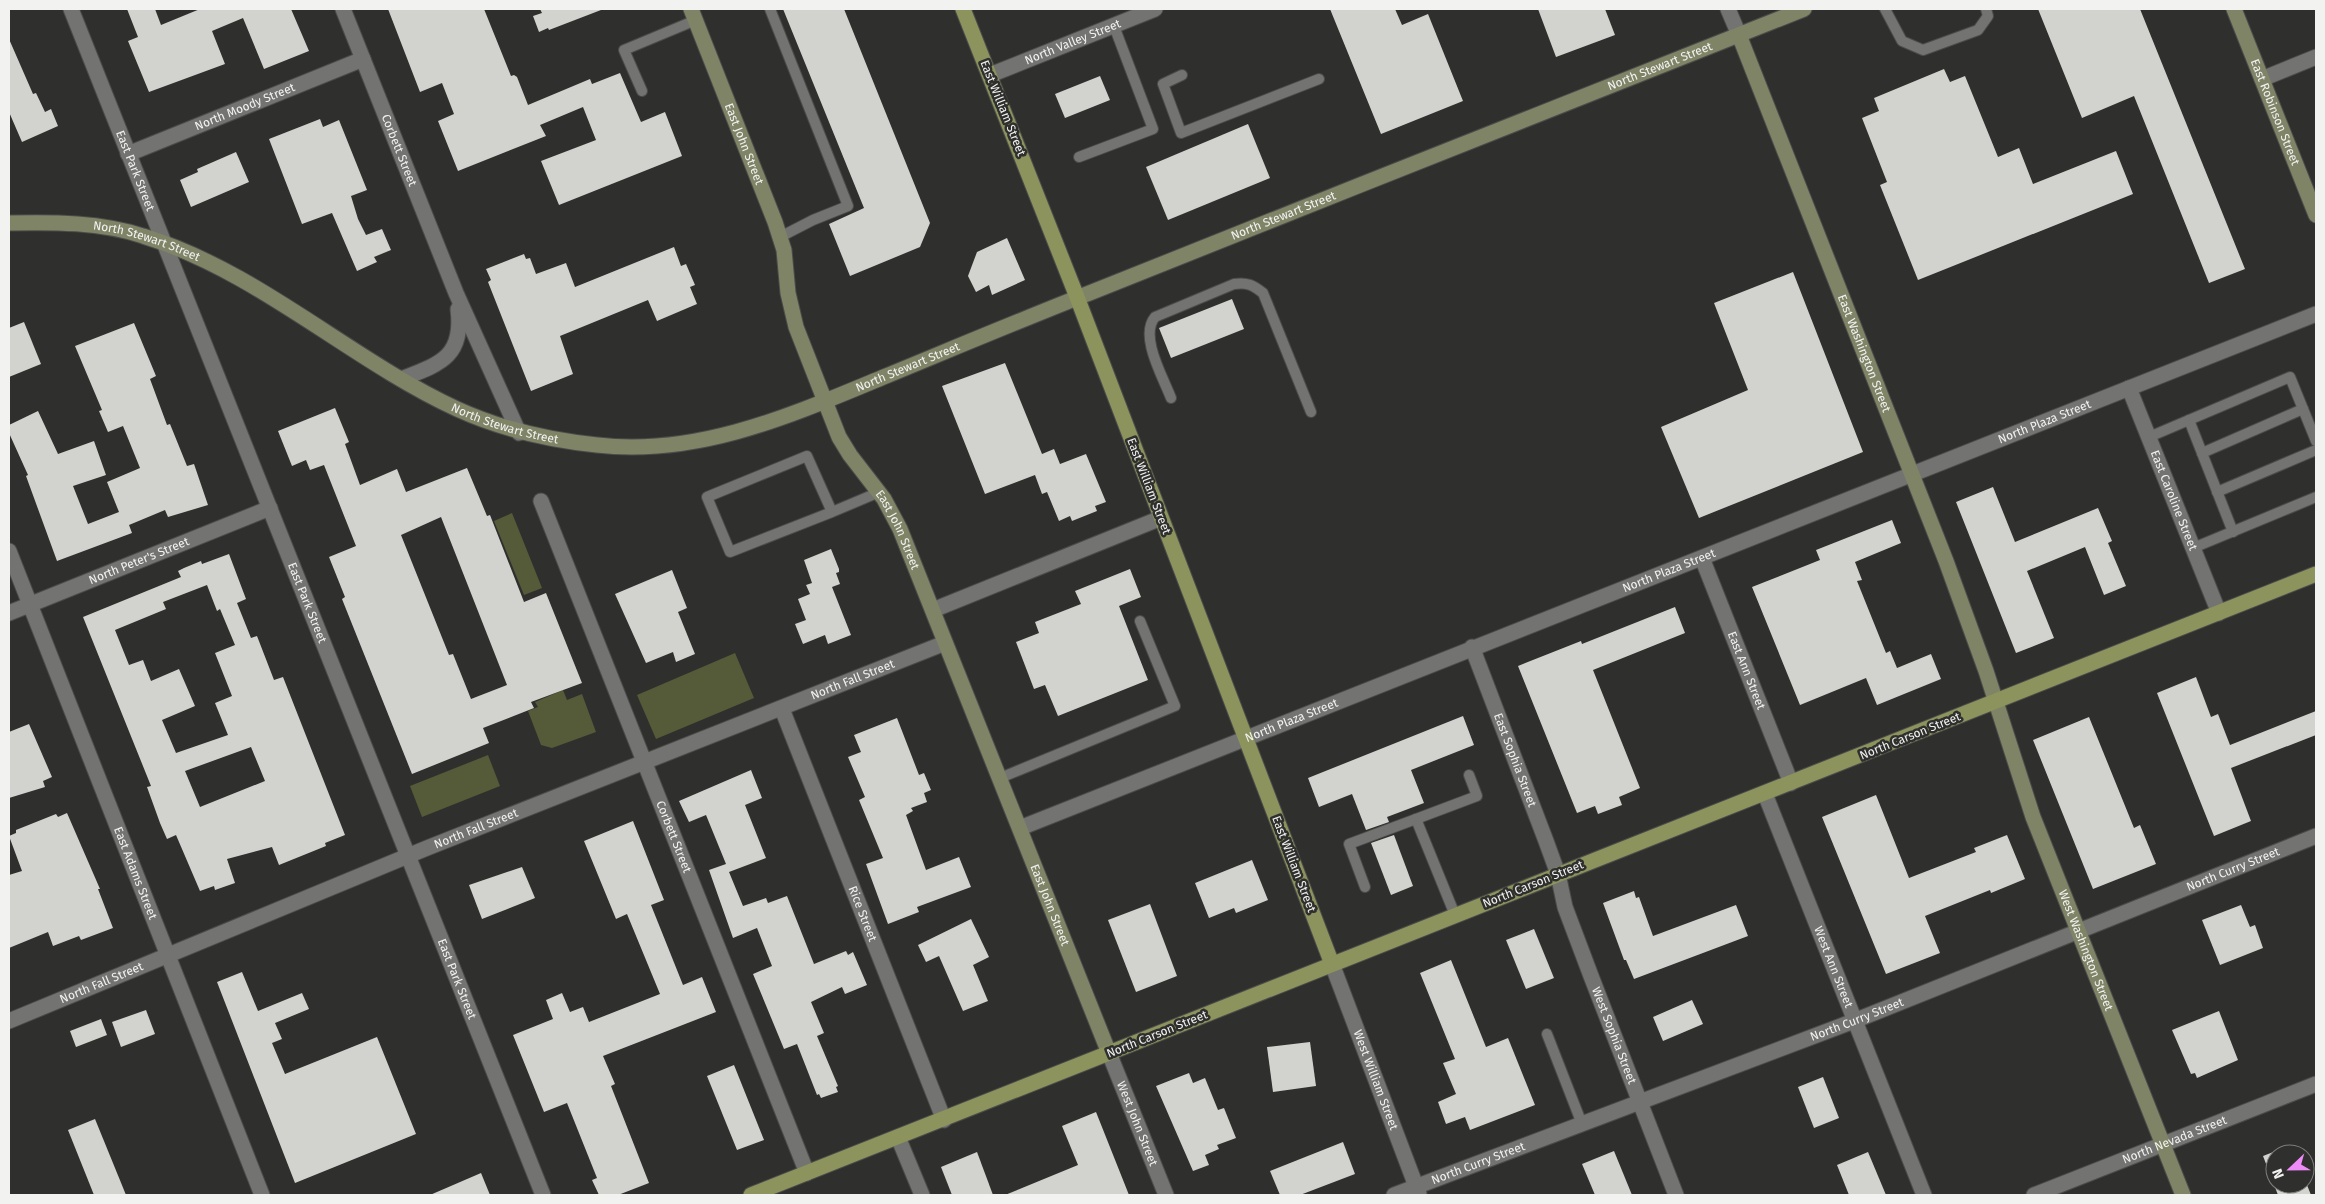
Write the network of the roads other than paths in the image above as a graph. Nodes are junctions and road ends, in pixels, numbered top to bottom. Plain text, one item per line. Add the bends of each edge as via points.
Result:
1 (71, 9) edge
2 (343, 9) edge
3 (770, 9) edge
4 (963, 9) edge
5 (1155, 9) edge
6 (1728, 9) edge
7 (1804, 9) edge
8 (1885, 9) edge
9 (1986, 9) edge
10 (2234, 9) edge
11 (694, 14) edge
12 (1114, 26) junction
13 (1738, 35) junction
14 (2316, 57) edge
15 (362, 59) junction
16 (990, 75) junction
17 (1182, 75) dead end
18 (1319, 79) dead end
19 (2262, 79) junction
20 (642, 91) dead end
21 (128, 154) junction
22 (1079, 157) dead end
23 (2314, 205) edge
24 (9, 223) edge
25 (780, 237) junction
26 (166, 244) junction
27 (456, 293) junction
28 (1077, 297) junction
29 (2316, 314) edge
30 (401, 379) junction
31 (2129, 388) junction
32 (1171, 398) dead end
33 (825, 401) junction
34 (2303, 410) junction
35 (1311, 412) dead end
36 (2189, 420) junction
37 (519, 433) junction
38 (2149, 437) junction
39 (2316, 441) edge
40 (2316, 450) edge
41 (2202, 453) junction
42 (1913, 475) junction
43 (2217, 492) junction
44 (877, 493) junction
45 (2316, 497) edge
46 (541, 501) dead end
47 (270, 508) junction
48 (832, 512) junction
49 (1161, 518) junction
50 (2233, 532) junction
51 (2193, 548) junction
52 (9, 551) edge
53 (1702, 558) junction
54 (2316, 574) edge
55 (30, 604) junction
56 (933, 610) junction
57 (2219, 612) junction
58 (9, 613) edge
59 (1140, 620) dead end
60 (945, 643) junction
61 (1472, 647) junction
62 (1995, 702) junction
63 (782, 708) junction
64 (1246, 738) junction
65 (644, 762) junction
66 (1469, 775) dead end
67 (1000, 778) junction
68 (1791, 784) junction
69 (1765, 794) junction
70 (1416, 820) junction
71 (1020, 828) junction
72 (2316, 836) edge
73 (409, 855) junction
74 (1558, 874) junction
75 (1365, 887) dead end
76 (1455, 915) junction
77 (2078, 931) junction
78 (168, 955) junction
79 (1332, 964) junction
80 (9, 1021) edge
81 (1854, 1021) junction
82 (1547, 1034) dead end
83 (1109, 1053) junction
84 (2316, 1084) edge
85 (1639, 1102) junction
86 (944, 1120) junction
87 (1582, 1124) junction
88 (898, 1137) junction
89 (2163, 1146) junction
90 (807, 1173) junction
91 (1418, 1191) edge
92 (262, 1195) edge
93 (543, 1195) edge
94 (751, 1195) edge
95 (922, 1195) edge
96 (1166, 1195) edge
97 (1394, 1195) edge
98 (1676, 1195) edge
99 (1924, 1195) edge
100 (2034, 1195) edge
101 (2183, 1195) edge

1 - 21 street, East Park Street
2 - 15 street, Corbett Street
3 - 25 lane via 848,206
4 - 16 main road, East William Street
5 - 12 street, North Valley Street
6 - 13 street, East Washington Street
7 - 13 street, North Stewart Street
8 - 9 lane via 1902,41 1923,50 1978,30 1988,16
10 - 19 street, East Robinson Street
11 - 20 lane via 624,50
11 - 25 street, East John Street
12 - 16 street, North Valley Street
12 - 22 lane via 1153,129
13 - 28 street, North Stewart Street
13 - 42 street, East Washington Street
14 - 19 street
15 - 21 street, North Moody Street
15 - 27 street, Corbett Street
16 - 28 main road, East William Street
17 - 18 lane via 1163,84 1182,133
19 - 23 street, East Robinson Street
21 - 26 street, East Park Street
24 - 26 street, North Stewart Street via 84,225 141,235
25 - 33 street, East John Street via 796,327
26 - 30 street, North Stewart Street via 214,265
26 - 47 street, East Park Street
27 - 30 street, Corbett Street via 460,327 453,348 438,363
27 - 37 street, Corbett Street
28 - 33 street, North Stewart Street
28 - 49 main road, East William Street
29 - 31 street, North Plaza Street
30 - 37 street, North Stewart Street via 458,409
31 - 38 street, East Caroline Street
31 - 42 street, North Plaza Street
32 - 35 lane via 1149,338 1151,322 1156,317 1243,283 1262,293
33 - 37 street, North Stewart Street via 739,432 651,447 600,446
33 - 44 street, East John Street via 839,436
34 - 36 lane via 2290,377
34 - 39 lane
34 - 41 lane
36 - 38 lane
36 - 41 lane
38 - 51 street, East Caroline Street
40 - 43 lane
41 - 43 lane
42 - 53 street, North Plaza Street
42 - 62 street, East Washington Street
43 - 50 lane
44 - 48 lane
44 - 56 street, East John Street via 900,529
45 - 50 lane
46 - 65 street, Corbett Street
47 - 55 street, North Peter's Street
47 - 73 street, East Park Street
48 - 48 lane via 807,456 707,497 730,552
49 - 56 street
49 - 64 main road, East William Street
50 - 51 lane
51 - 57 street, East Caroline Street
52 - 55 street, East Adams Street
53 - 61 street, North Plaza Street
53 - 68 street, East Ann Street
54 - 57 main road, North Carson Street
55 - 58 street, North Peter's Street
55 - 78 street, East Adams Street
56 - 60 street, East John Street
57 - 62 main road, North Carson Street
59 - 67 lane via 1175,706
60 - 63 street, North Fall Street
60 - 67 street, East John Street
61 - 64 street, North Plaza Street
61 - 74 street, East Sophia Street
62 - 68 main road, North Carson Street
62 - 77 street, West Washington Street via 2033,817
63 - 65 street, North Fall Street
63 - 86 street, Rice Street
64 - 71 street, North Plaza Street
64 - 79 main road, East William Street
65 - 73 street, North Fall Street
65 - 90 street, Corbett Street
66 - 70 lane via 1477,796
67 - 71 street, East John Street
68 - 69 main road, North Carson Street
69 - 74 main road, North Carson Street
69 - 81 street, West Ann Street
70 - 75 lane via 1349,844
70 - 76 lane
71 - 83 street, East John Street
72 - 77 street, North Curry Street
73 - 78 street, North Fall Street
73 - 93 street, East Park Street
74 - 76 main road, North Carson Street
74 - 85 street, West Sophia Street via 1565,907
76 - 79 main road, North Carson Street
77 - 81 street, North Curry Street
77 - 89 street, West Washington Street
78 - 80 street, North Fall Street
78 - 92 street, East Adams Street
79 - 83 main road, North Carson Street
79 - 91 street, West William Street
81 - 85 street, North Curry Street
81 - 99 street, West Ann Street
82 - 87 lane
83 - 86 main road, North Carson Street
83 - 96 street, West John Street
84 - 89 street, North Nevada Street
85 - 87 street, North Curry Street
85 - 98 street, West Sophia Street
86 - 88 main road, North Carson Street
87 - 91 street, North Curry Street
88 - 90 main road, North Carson Street
88 - 95 street
89 - 100 street, North Nevada Street
89 - 101 street, West Washington Street
90 - 94 main road, North Carson Street
91 - 97 street, North Curry Street

